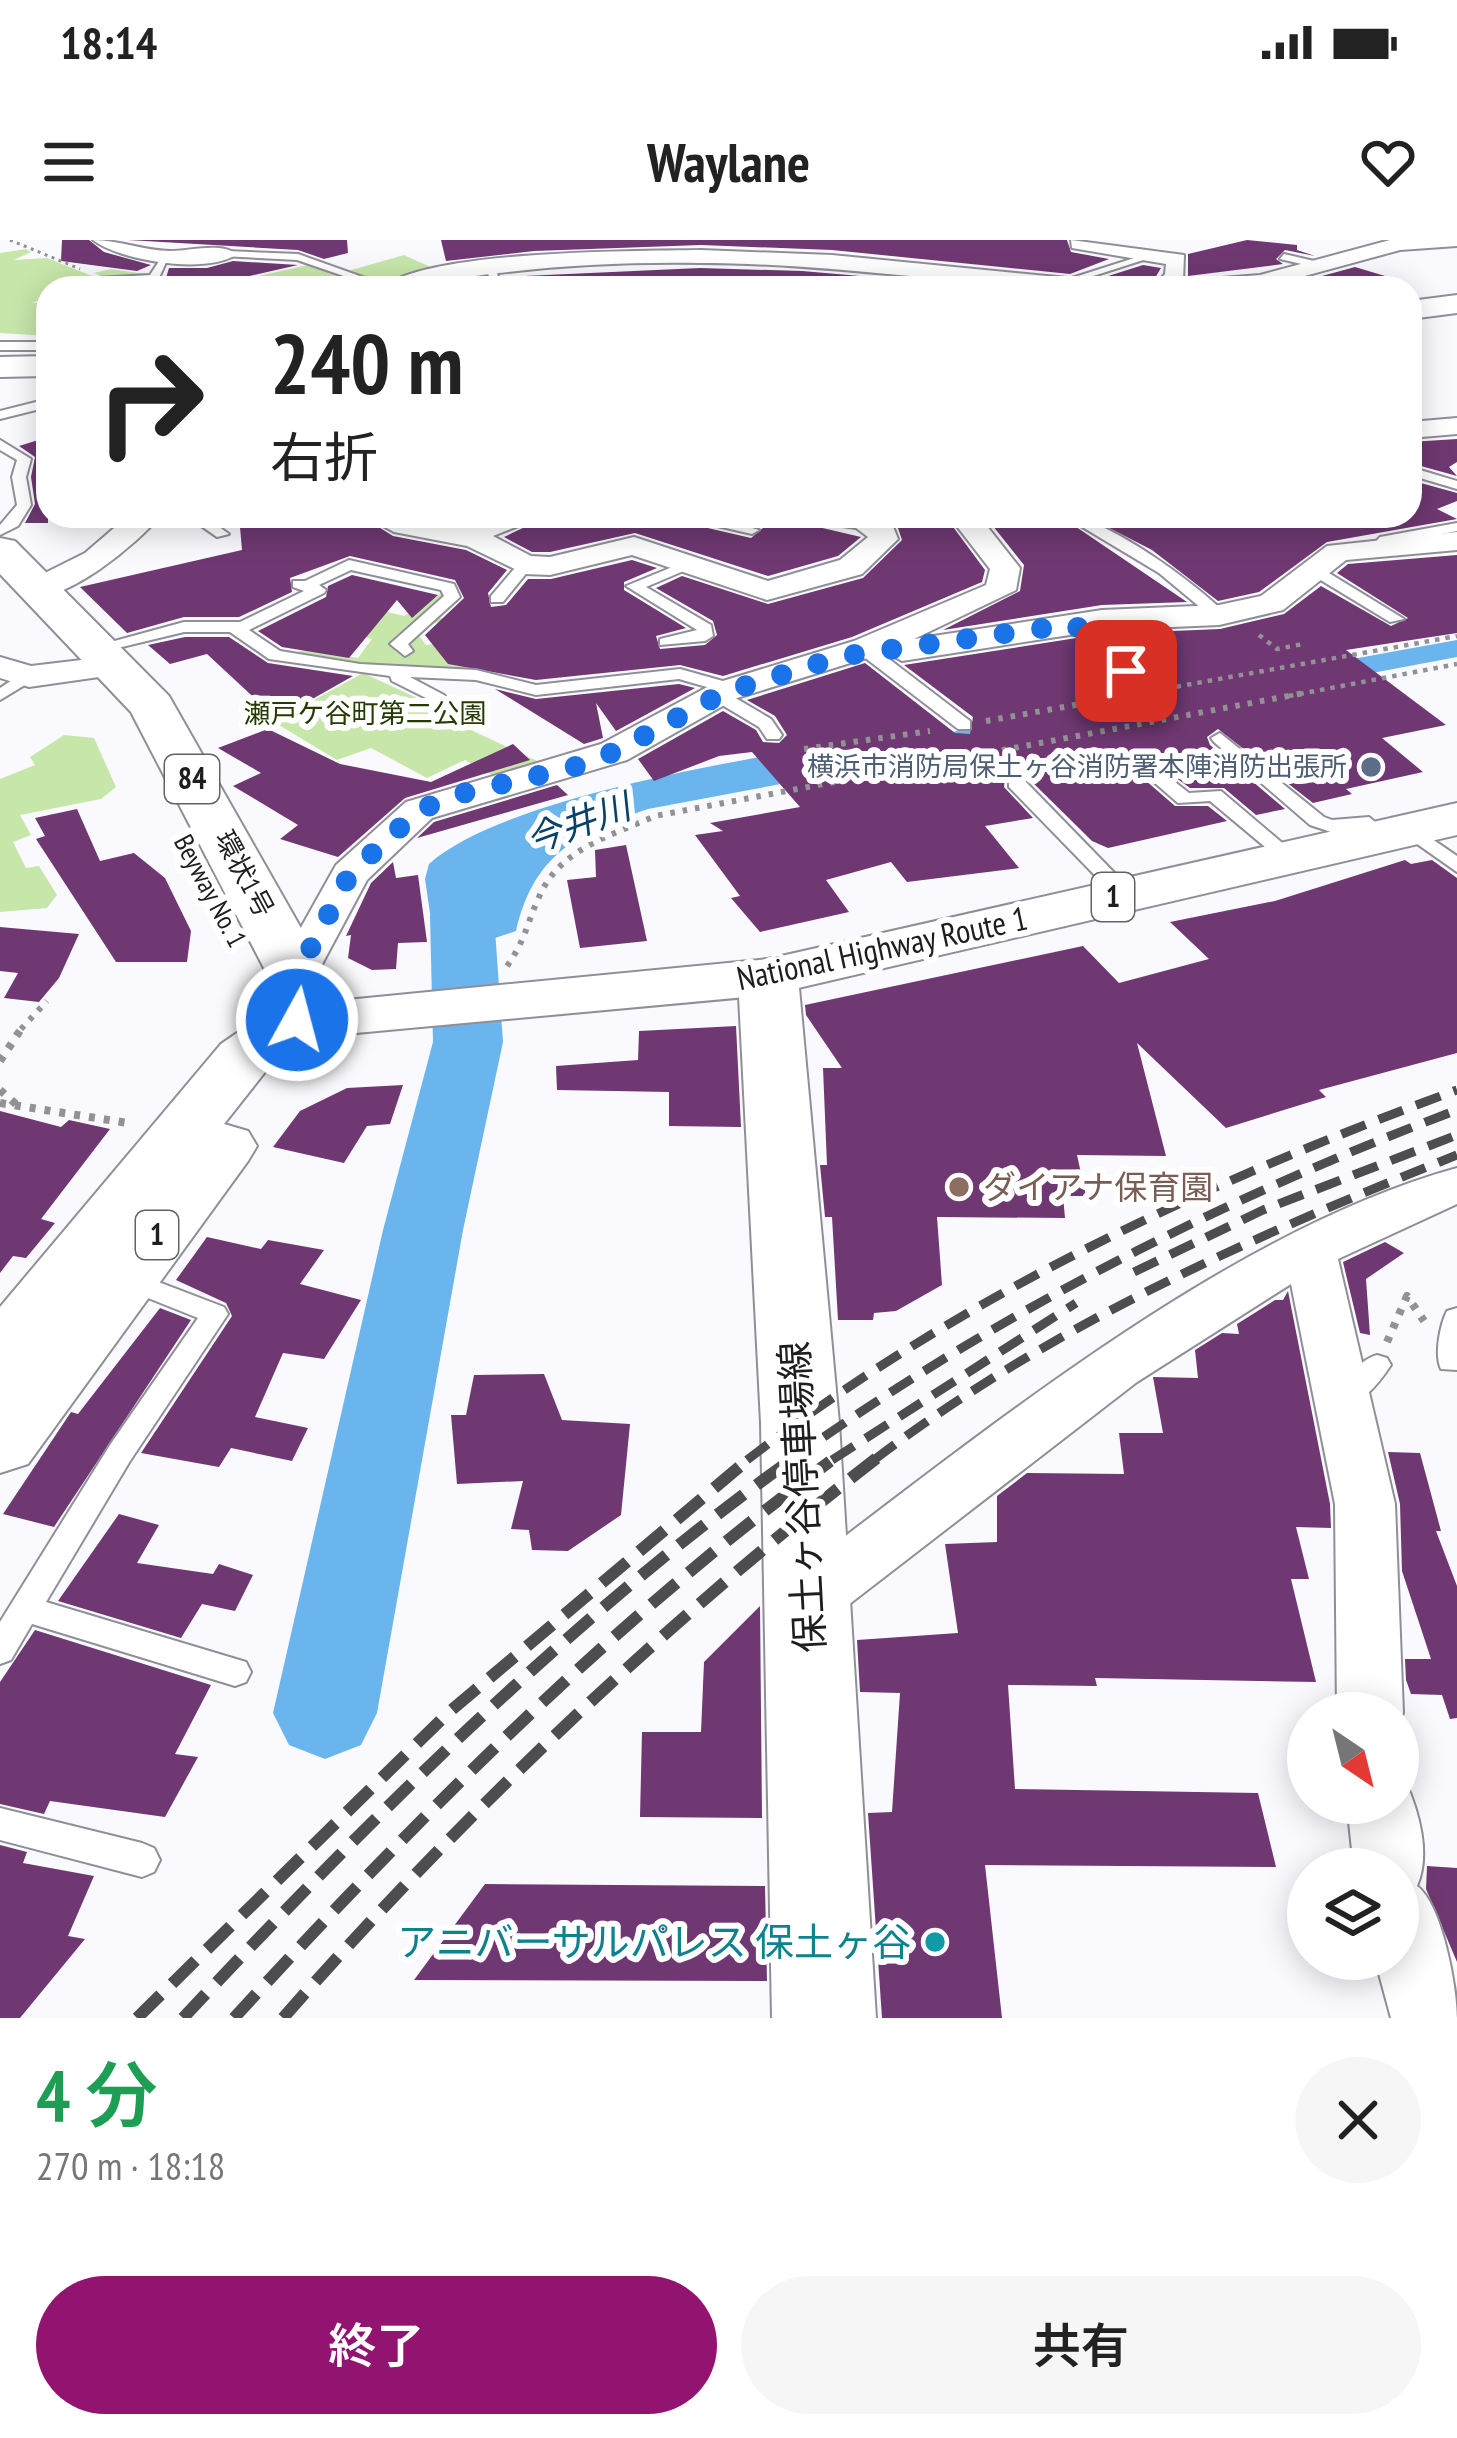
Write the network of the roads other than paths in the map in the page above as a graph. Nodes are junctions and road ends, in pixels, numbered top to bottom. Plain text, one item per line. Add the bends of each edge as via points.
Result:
1 (103, 240) edge
2 (503, 240) edge
3 (1455, 241) edge
4 (680, 248) edge
5 (793, 248) edge
6 (1148, 248) edge
7 (1069, 249) edge
8 (226, 254) joint
9 (1284, 257) dead end
10 (163, 258) junction
11 (1323, 266) junction
12 (487, 267) junction
13 (155, 276) edge
14 (360, 276) edge
15 (442, 276) edge
16 (491, 276) edge
17 (664, 276) edge
18 (901, 276) edge
19 (1012, 276) edge
20 (1078, 276) edge
21 (1176, 276) edge
22 (1282, 276) edge
23 (1457, 304) edge
24 (1422, 308) edge
25 (1457, 314) edge
26 (1422, 318) edge
27 (0, 346) edge
28 (36, 346) edge
29 (36, 370) edge
30 (0, 371) edge
31 (36, 406) edge
32 (0, 417) edge
33 (34, 423) dead end
34 (1457, 425) edge
35 (1422, 429) edge
36 (0, 444) edge
37 (1422, 475) edge
38 (1457, 485) edge
39 (1457, 527) edge
40 (135, 528) edge
41 (213, 528) edge
42 (426, 528) edge
43 (743, 528) edge
44 (878, 528) edge
45 (973, 528) edge
46 (1091, 528) edge
47 (752, 530) dead end
48 (222, 534) dead end
49 (1457, 541) edge
50 (1379, 548) junction
51 (692, 564) junction
52 (526, 565) junction
53 (10, 568) edge
54 (1314, 570) junction
55 (497, 599) dead end
56 (1219, 615) junction
57 (1420, 616) dead end
58 (235, 628) junction
59 (666, 643) dead end
60 (405, 651) dead end
61 (856, 654) junction
62 (53, 671) edge
63 (388, 672) junction
64 (557, 688) junction
65 (725, 692) junction
66 (438, 699) dead end
67 (532, 709) dead end
68 (964, 725) road end
69 (773, 735) dead end
70 (1220, 738) dead end
71 (1148, 766) dead end
72 (1016, 783) dead end
73 (1416, 828) edge
74 (1290, 858) junction
75 (1457, 866) edge
76 (1125, 895) junction
77 (768, 977) junction
78 (297, 997) junction
79 (1457, 1185) edge
80 (1310, 1248) junction
81 (124, 1278) junction
82 (1457, 1318) edge
83 (16, 1321) edge
84 (1450, 1362) road end
85 (0, 1442) edge
86 (808, 1600) junction
87 (26, 1609) junction
88 (0, 1650) edge
89 (235, 1672) dead end
90 (1369, 1692) edge
91 (0, 1824) edge
92 (142, 1860) dead end
93 (1418, 1980) edge
94 (824, 2018) edge
95 (1429, 2018) edge

1 - 10 street
2 - 12 street via 504,250 482,257
3 - 11 street via 1399,244
4 - 5 street
4 - 12 street
4 - 17 street
5 - 18 street
6 - 7 street
6 - 20 lane
6 - 21 street via 1178,259
7 - 19 street
8 - 10 street
8 - 14 lane via 298,257
9 - 11 lane
10 - 13 lane
11 - 22 street
12 - 15 street
12 - 16 lane
23 - 24 main road
25 - 26 main road
27 - 28 lane
29 - 30 main road
31 - 32 lane
32 - 33 lane
34 - 35 street
36 - 53 lane via 26,458
37 - 38 lane
39 - 50 lane via 1385,540
40 - 53 street via 96,560
41 - 48 lane
42 - 52 street via 475,538
43 - 47 lane
44 - 51 street via 883,539 851,567 779,590 733,583
45 - 61 street via 1005,568 1000,590
46 - 56 lane
49 - 50 street
50 - 54 street via 1338,552
51 - 52 street via 634,546
51 - 59 lane via 634,586 705,628 705,636
52 - 55 lane
53 - 62 main road, Beyway No. 1 / 84
54 - 56 street via 1272,603
54 - 57 lane via 1387,621
56 - 61 street via 1074,624
58 - 60 lane via 318,590 302,585 349,565 448,587 452,597 398,644
58 - 62 lane via 184,627
58 - 63 lane via 275,655
61 - 65 street
61 - 68 lane
62 - 78 main road, Beyway No. 1 / 84 via 118,715 259,984
63 - 64 lane
63 - 66 lane
64 - 65 lane via 680,674
64 - 67 lane
65 - 69 lane
65 - 78 street via 614,752 419,810 350,874
70 - 73 lane via 1317,821
71 - 74 lane via 1185,799 1214,795
72 - 76 lane
73 - 74 main road, National Highway Route 1 / 1
73 - 75 lane
74 - 76 main road, National Highway Route 1 / 1
76 - 77 main road, National Highway Route 1 / 1
77 - 78 main road, National Highway Route 1 / 1
77 - 86 main road, 保土ヶ谷停車場線
78 - 81 main road, 1 via 281,1070
78 - 83 main road, National Highway Route 1 / 1
79 - 80 street
80 - 86 street via 1064,1406
80 - 90 street via 1361,1381
81 - 85 main road, 1
81 - 87 lane via 215,1314
82 - 84 lane
86 - 94 main road, 保土ヶ谷停車場線
87 - 88 lane
87 - 89 lane
91 - 92 lane
93 - 95 street

